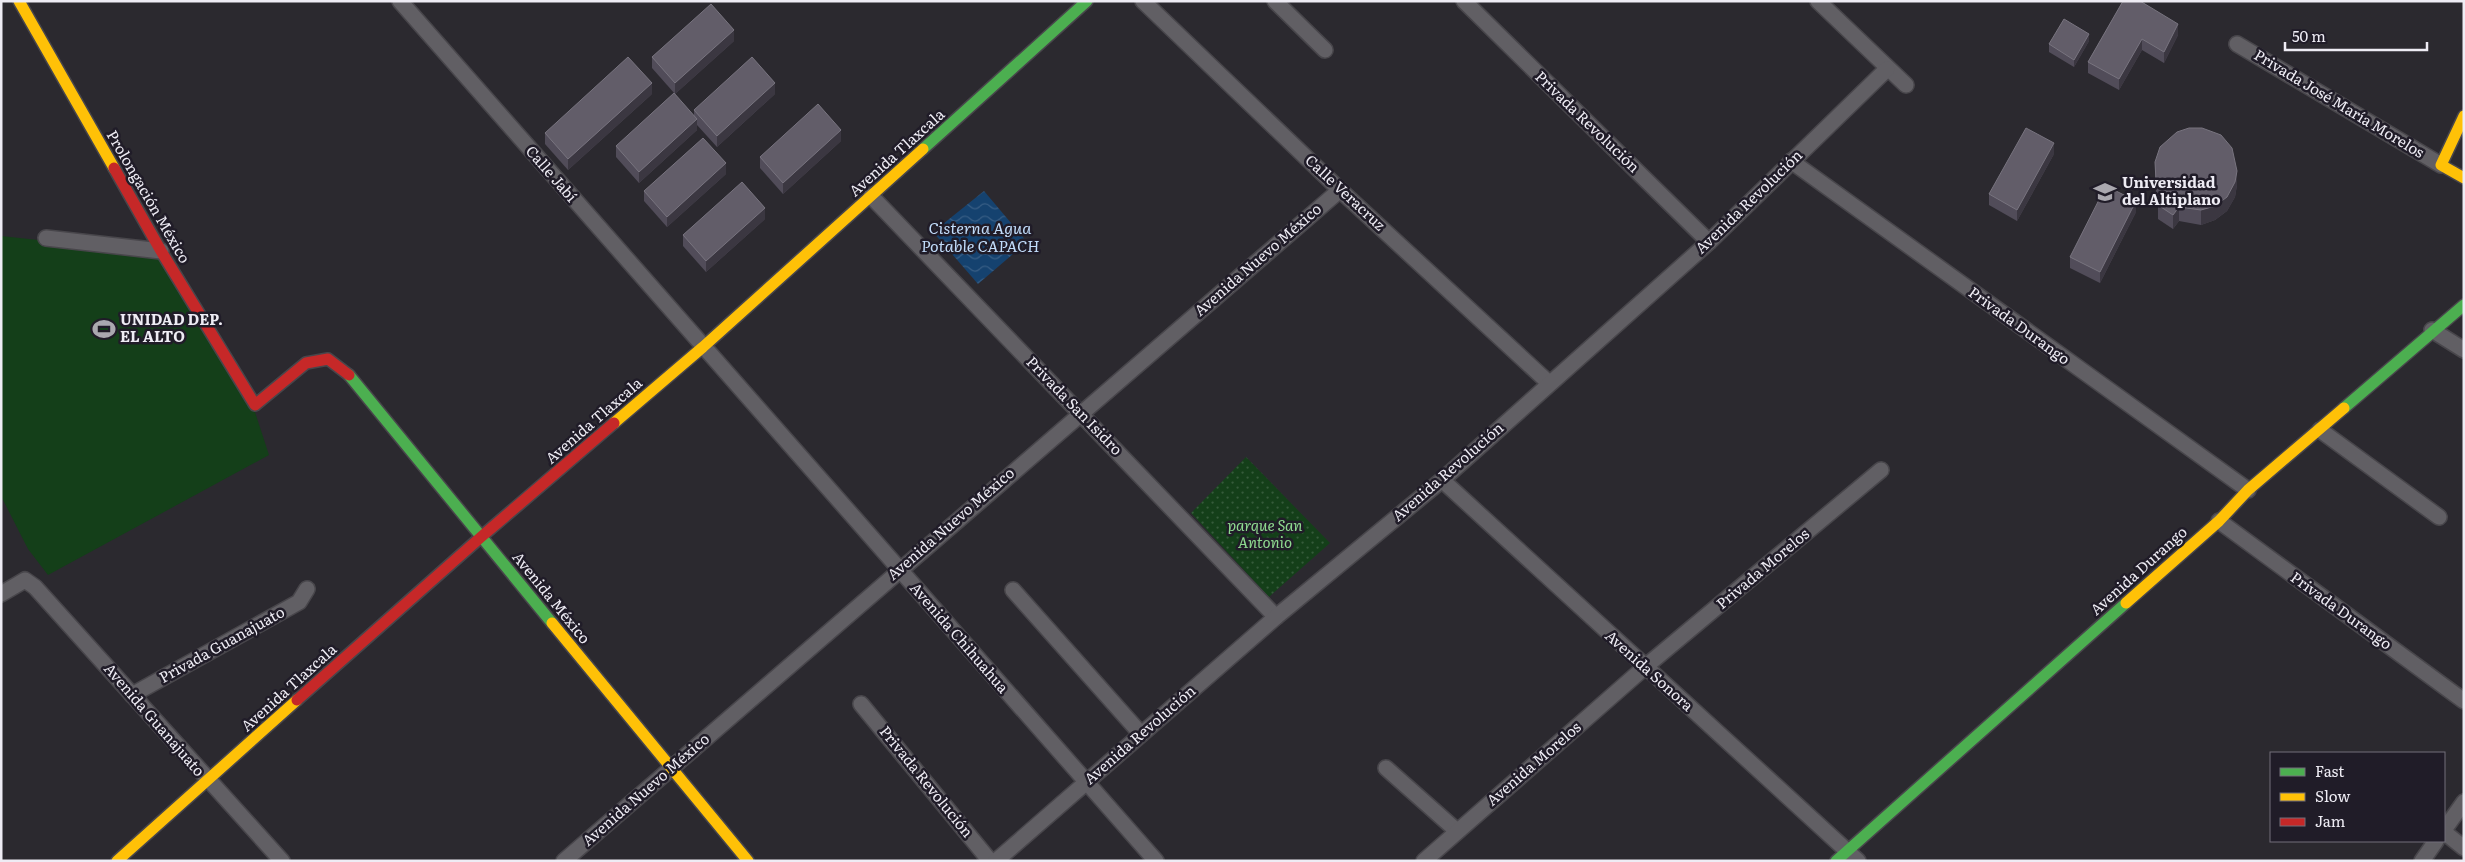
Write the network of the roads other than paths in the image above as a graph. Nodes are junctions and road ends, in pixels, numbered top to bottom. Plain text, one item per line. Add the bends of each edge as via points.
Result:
1 (19, 1) edge
2 (400, 1) edge
3 (1087, 1) edge
4 (1143, 1) edge
5 (1276, 1) edge
6 (1464, 1) edge
7 (1818, 1) edge
8 (2237, 44) dead end
9 (1325, 50) dead end
10 (1886, 69) junction
11 (1906, 85) dead end
12 (2464, 116) edge
13 (1790, 161) junction
14 (2441, 165) junction
15 (2464, 178) edge
16 (1340, 190) junction
17 (871, 196) junction
18 (46, 238) dead end
19 (1709, 242) junction
20 (161, 251) junction
21 (2464, 305) edge
22 (2432, 330) junction
23 (703, 347) junction
24 (2464, 350) edge
25 (328, 359) joint
26 (1549, 383) junction
27 (1080, 413) junction
28 (2320, 430) junction
29 (1880, 470) dead end
30 (1442, 480) junction
31 (2248, 490) junction
32 (2439, 517) dead end
33 (2219, 520) junction
34 (481, 537) junction
35 (899, 570) junction
36 (307, 589) dead end
37 (1013, 590) dead end
38 (1, 594) edge
39 (1276, 617) junction
40 (1645, 667) junction
41 (132, 695) junction
42 (2464, 701) edge
43 (861, 704) dead end
44 (1141, 734) junction
45 (671, 768) junction
46 (1386, 768) dead end
47 (208, 781) junction
48 (1085, 782) junction
49 (2464, 802) edge
50 (2445, 830) edge
51 (1457, 831) junction
52 (2445, 832) edge
53 (2435, 842) edge
54 (2464, 848) edge
55 (1847, 857) edge
56 (117, 861) edge
57 (282, 861) edge
58 (564, 861) edge
59 (748, 861) edge
60 (990, 861) edge
61 (996, 861) edge
62 (1156, 861) edge
63 (1424, 861) edge
64 (2422, 861) edge

1 - 20 street, Prolongación México
2 - 23 street, Calle Jabí
3 - 17 street, Avenida Tlaxcala
4 - 16 street, Calle Veracruz
5 - 9 street
6 - 19 street, Privada Revolución
7 - 10 street
8 - 14 street, Privada José María Morelos
10 - 11 street
10 - 13 street, Avenida Revolución
12 - 14 street
13 - 19 street, Avenida Revolución
13 - 31 street, Privada Durango
14 - 15 street
16 - 26 street, Calle Veracruz
16 - 27 street, Avenida Nuevo México
17 - 23 street, Avenida Tlaxcala
17 - 27 street, Privada San Isidro
18 - 20 street
19 - 26 street, Avenida Revolución
20 - 25 street, Prolongación México via 255,405 306,363
21 - 22 street, Avenida Durango
22 - 24 street
22 - 28 street, Avenida Durango
23 - 34 street, Avenida Tlaxcala
23 - 35 street, Avenida Chihuahua
25 - 34 street, Avenida México via 345,370
26 - 30 street, Avenida Revolución
27 - 35 street, Avenida Nuevo México
27 - 39 street, Privada San Isidro
28 - 31 street, Avenida Durango
28 - 32 street
29 - 40 street, Privada Morelos
30 - 39 street, Avenida Revolución
30 - 40 street, Avenida Sonora
31 - 33 street, Avenida Durango
33 - 42 street, Privada Durango
33 - 55 street, Avenida Durango
34 - 45 street, Avenida México
34 - 47 street, Avenida Tlaxcala
35 - 45 street, Avenida Nuevo México
35 - 48 street, Avenida Chihuahua
36 - 41 street, Privada Guanajuato via 299,602
37 - 44 street
38 - 41 street, Avenida Guanajuato via 25,580
39 - 44 street, Avenida Revolución
40 - 51 street, Avenida Morelos
40 - 55 street, Avenida Sonora
41 - 47 street, Avenida Guanajuato
43 - 60 street, Privada Revolución
44 - 48 street, Avenida Revolución
45 - 58 street, Avenida Nuevo México
45 - 59 street, Avenida México
46 - 51 street
47 - 56 street, Avenida Tlaxcala
47 - 57 street, Avenida Guanajuato
48 - 61 street, Avenida Revolución
48 - 62 street, Avenida Chihuahua
49 - 50 street
51 - 63 street, Avenida Morelos
52 - 54 street
53 - 64 street

